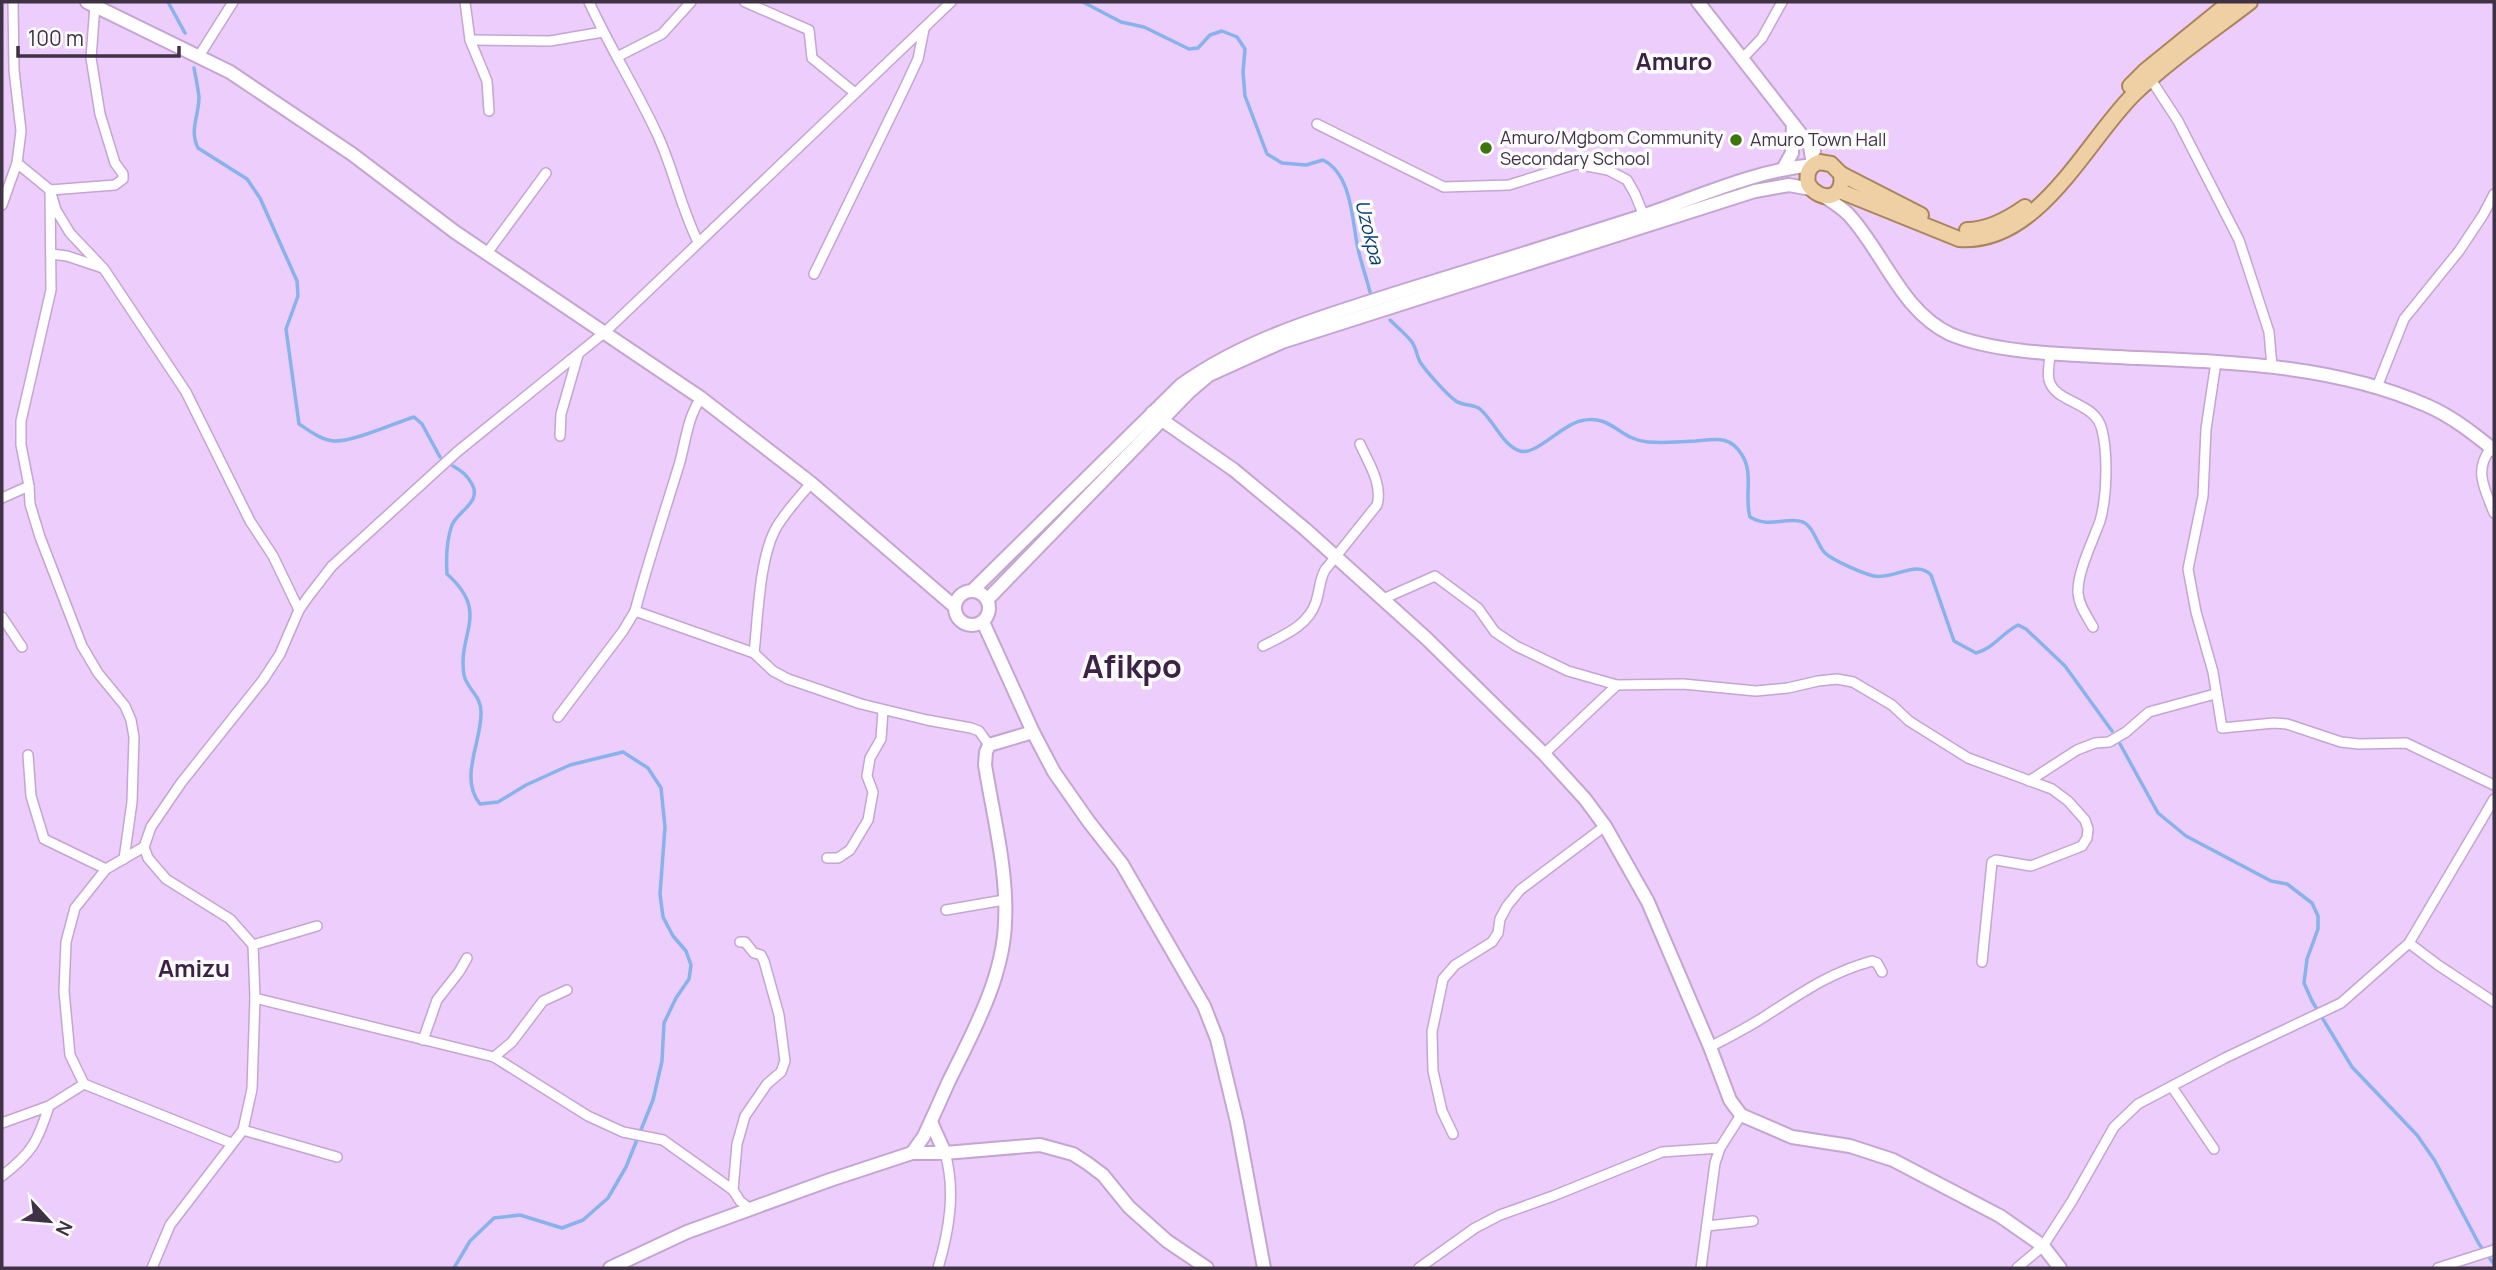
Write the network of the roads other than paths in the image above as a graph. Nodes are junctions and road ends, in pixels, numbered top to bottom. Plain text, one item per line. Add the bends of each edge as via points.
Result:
1 (13, 2) edge
2 (233, 2) edge
3 (465, 2) edge
4 (589, 2) edge
5 (691, 2) edge
6 (745, 2) edge
7 (951, 2) edge
8 (1698, 2) edge
9 (1782, 2) edge
10 (2230, 2) edge
11 (2249, 2) edge
12 (91, 3) edge
13 (924, 29) junction
14 (603, 32) junction
15 (470, 40) junction
16 (199, 56) junction
17 (617, 57) junction
18 (1742, 59) junction
19 (2148, 75) junction
20 (855, 93) junction
21 (489, 111) dead end
22 (1317, 124) dead end
23 (1793, 124) junction
24 (17, 163) junction
25 (1819, 163) junction
26 (1783, 169) junction
27 (546, 173) dead end
28 (1841, 174) junction
29 (50, 190) junction
30 (1839, 191) junction
31 (1817, 192) junction
32 (2494, 194) edge
33 (1868, 202) junction
34 (2, 205) edge
35 (1847, 213) junction
36 (1644, 216) junction
37 (1860, 229) junction
38 (698, 242) junction
39 (487, 253) junction
40 (51, 254) junction
41 (104, 269) junction
42 (814, 274) dead end
43 (606, 332) junction
44 (2050, 353) junction
45 (579, 354) junction
46 (2216, 362) junction
47 (2272, 367) junction
48 (2377, 387) junction
49 (701, 398) junction
50 (1156, 416) junction
51 (560, 436) dead end
52 (1360, 444) dead end
53 (2493, 449) edge
54 (811, 483) junction
55 (29, 486) junction
56 (2, 498) edge
57 (2494, 513) edge
58 (1336, 556) junction
59 (972, 591) junction
60 (1383, 599) junction
61 (988, 600) junction
62 (955, 607) junction
63 (299, 610) junction
64 (635, 611) junction
65 (2, 617) edge
66 (983, 622) junction
67 (2093, 627) dead end
68 (1263, 646) dead end
69 (22, 647) dead end
70 (754, 653) junction
71 (1617, 685) junction
72 (2215, 694) junction
73 (883, 710) junction
74 (558, 717) dead end
75 (1032, 732) junction
76 (989, 745) junction
77 (1544, 754) junction
78 (28, 755) dead end
79 (2029, 781) junction
80 (2494, 785) edge
81 (2494, 799) edge
82 (1605, 826) junction
83 (144, 847) junction
84 (827, 858) dead end
85 (124, 859) junction
86 (106, 869) junction
87 (1004, 900) junction
88 (946, 910) dead end
89 (317, 926) dead end
90 (740, 942) dead end
91 (2409, 943) junction
92 (253, 945) junction
93 (467, 958) dead end
94 (1982, 962) dead end
95 (1882, 972) dead end
96 (566, 990) dead end
97 (256, 998) junction
98 (2494, 1002) edge
99 (423, 1041) junction
100 (1710, 1047) junction
101 (494, 1057) junction
102 (84, 1084) junction
103 (2172, 1087) junction
104 (49, 1106) junction
105 (1741, 1115) junction
106 (931, 1122) junction
107 (2, 1123) edge
108 (243, 1130) junction
109 (1453, 1134) dead end
110 (231, 1143) junction
111 (1720, 1148) junction
112 (2214, 1149) dead end
113 (912, 1153) junction
114 (945, 1153) junction
115 (337, 1157) dead end
116 (2, 1175) edge
117 (733, 1190) junction
118 (750, 1209) junction
119 (1753, 1221) dead end
120 (1707, 1226) junction
121 (2043, 1246) junction
122 (2493, 1251) edge
123 (152, 1268) edge
124 (610, 1268) edge
125 (938, 1268) edge
126 (1207, 1268) edge
127 (1264, 1268) edge
128 (1419, 1268) edge
129 (1701, 1268) edge
130 (2017, 1268) edge
131 (2060, 1268) edge
132 (2438, 1268) edge

1 - 24 street via 21,131
2 - 16 street
3 - 15 street
4 - 14 street
5 - 17 street via 662,34
6 - 20 street via 809,30 812,58
7 - 13 street
8 - 18 street
9 - 18 street via 1762,38
10 - 19 main road
11 - 19 main road
12 - 16 street
12 - 29 street via 91,58 100,114 123,178 115,185
13 - 20 street
13 - 42 street via 918,59
14 - 15 street via 550,41
14 - 17 street
15 - 21 street via 487,81
16 - 39 street via 293,113
17 - 38 street via 658,135
18 - 23 street
19 - 28 main road via 2112,106 2029,205 1997,223 1957,229
19 - 33 main road via 2052,192 2007,230 1959,239
19 - 47 street via 2178,121 2239,240 2269,332
20 - 38 street
22 - 36 street via 1444,187 1509,185 1576,164 1608,170 1627,180
23 - 25 street
23 - 26 street via 1792,153
24 - 29 street
24 - 34 street
25 - 26 street
25 - 28 main road via 1836,167
25 - 31 main road via 1806,178
26 - 36 street
27 - 39 street
28 - 30 main road
29 - 40 street
29 - 41 street via 70,233
30 - 31 main road via 1830,196
30 - 33 main road
30 - 35 street
31 - 35 street
31 - 50 street via 1772,186 1282,342 1209,375
32 - 48 street via 2459,251 2404,319
33 - 37 street via 1860,209
35 - 37 street
36 - 50 street via 1278,333 1205,368 1181,385
37 - 44 street via 1919,310 1948,333
38 - 43 street
39 - 43 street
40 - 41 street
40 - 55 street via 51,290 21,421
41 - 63 street via 186,393
43 - 45 street
43 - 49 street
44 - 46 street
44 - 67 street via 2049,381 2055,390 2095,413 2105,445 2105,499 2078,583 2082,609
45 - 51 street via 561,414
45 - 63 street via 457,452 332,566
46 - 47 street
46 - 72 street via 2203,496 2188,569
47 - 48 street
48 - 53 street via 2429,407
49 - 54 street
49 - 64 street via 689,421
50 - 58 street via 1234,470
50 - 59 street
50 - 61 street
52 - 58 street via 1380,496 1370,517
53 - 57 street via 2483,458 2481,474
54 - 62 street
54 - 70 street via 783,517 766,554
55 - 56 street
55 - 85 street via 40,537 74,628 131,720 132,802
58 - 60 street
58 - 68 street via 1319,580 1316,603 1305,621
59 - 61 street
59 - 62 street via 961,595
60 - 71 street via 1435,576 1478,608 1494,632 1516,646 1568,671
60 - 77 street
61 - 66 street
62 - 66 street via 955,614 965,624
63 - 83 street via 263,680 181,783 151,827
64 - 70 street
64 - 74 street
65 - 69 street
66 - 75 street
70 - 73 street via 788,679
71 - 77 street
71 - 79 street via 1683,684 1756,691 1828,680 1853,682 1968,758
72 - 79 street via 2149,712 2126,733 2077,750
72 - 80 street via 2222,729 2274,723 2341,742 2406,743
73 - 76 street via 971,727
73 - 84 street via 881,739 870,758 867,776 873,792 868,820 850,850 838,858
75 - 76 street
75 - 127 street via 1088,822 1122,864 1208,1017 1237,1122
76 - 87 street via 985,765
77 - 82 street
78 - 86 street via 31,796 44,839
79 - 94 street via 2068,801 2085,820 2087,838 2082,846 2031,866 1992,862
81 - 91 street
82 - 100 street via 1648,902
82 - 109 street via 1520,890 1500,919 1492,942 1455,965 1443,979 1432,1032 1433,1071 1442,1111
83 - 85 street
83 - 92 street via 166,880 230,919
85 - 86 street
86 - 102 street via 75,908 66,942 64,990 70,1055
87 - 88 street
87 - 106 street via 1004,940 997,970
89 - 92 street
90 - 117 street via 764,961 779,1015 785,1061 745,1116
91 - 98 street
91 - 103 street via 2341,1003
92 - 97 street
93 - 99 street via 438,1000
95 - 100 street via 1872,961 1840,971
96 - 101 street via 544,1001
97 - 99 street
97 - 108 street via 252,1089
99 - 101 street
100 - 105 street via 1730,1100
101 - 117 street via 588,1116 623,1132 663,1140
102 - 104 street
102 - 110 street
103 - 112 street
103 - 121 street via 2138,1104 2114,1127
104 - 107 street
104 - 116 street via 39,1138
105 - 111 street
105 - 121 street via 1792,1136 1850,1146 1893,1160 2000,1216
106 - 113 street
106 - 114 street
108 - 110 street
108 - 115 street
110 - 123 street via 170,1225
111 - 120 street
111 - 128 street via 1662,1152 1500,1215
113 - 114 street
113 - 118 street
114 - 125 street via 951,1182 947,1237
114 - 126 street via 1040,1145 1073,1154 1103,1175 1129,1207 1167,1241
117 - 118 street
118 - 124 street
119 - 120 street
120 - 129 street
121 - 130 street
121 - 131 street
122 - 132 street

